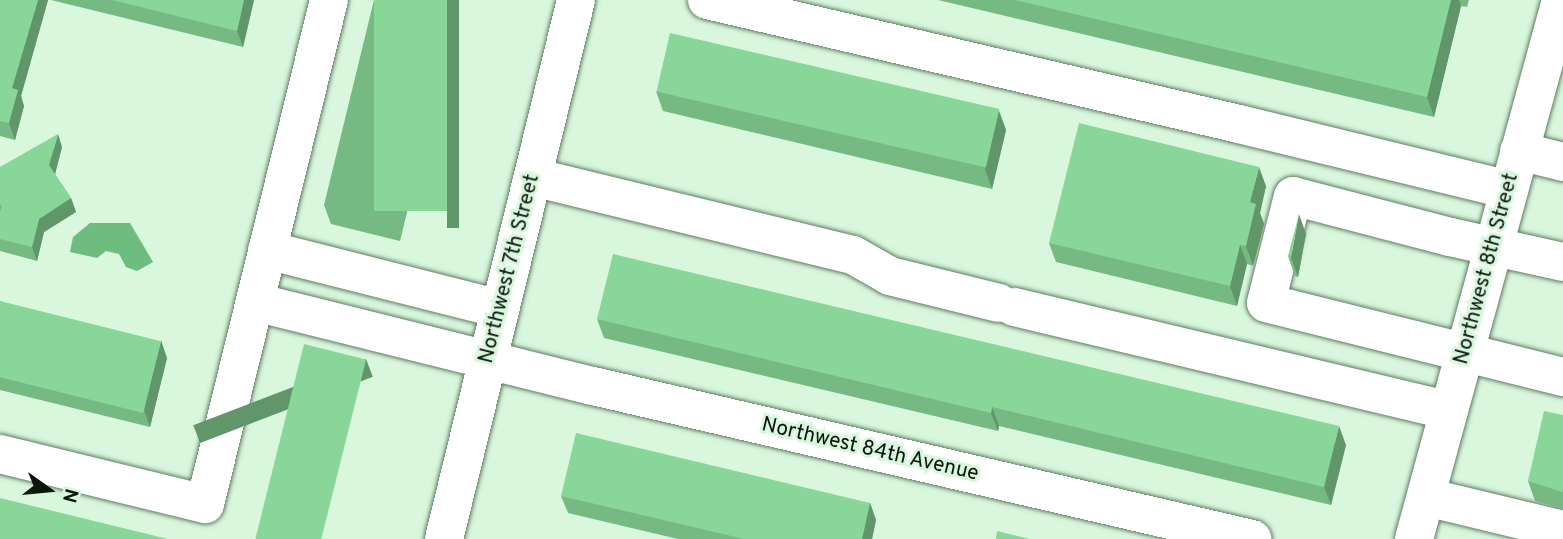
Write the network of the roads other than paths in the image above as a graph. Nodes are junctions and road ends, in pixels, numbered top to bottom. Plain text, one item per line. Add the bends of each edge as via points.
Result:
1 (329, 0) edge
2 (576, 0) edge
3 (707, 0) edge
4 (1561, 0) edge
5 (1519, 151) junction
6 (1563, 162) edge
7 (533, 177) junction
8 (1508, 190) junction
9 (1494, 246) junction
10 (267, 250) junction
11 (1563, 262) edge
12 (255, 302) junction
13 (500, 309) junction
14 (1465, 352) junction
15 (488, 360) junction
16 (1563, 377) edge
17 (1450, 411) junction
18 (0, 454) edge
19 (1426, 497) junction
20 (1563, 530) edge
21 (444, 539) edge
22 (1252, 539) edge
23 (1414, 539) edge

1 - 10 street
2 - 7 street, Northwest 7th Street
3 - 8 street
4 - 5 street, Northwest 8th Street
5 - 6 street
5 - 8 street, Northwest 8th Street
7 - 13 street, Northwest 7th Street
7 - 17 street via 853,255 890,276
8 - 9 street, Northwest 8th Street
9 - 11 street
9 - 14 street, Northwest 8th Street
9 - 14 street via 1293,196 1266,303
10 - 12 street
10 - 13 street
12 - 15 street, Northwest 84th Avenue
12 - 18 street via 205,504
13 - 15 street, Northwest 7th Street
14 - 16 street
14 - 17 street, Northwest 8th Street
15 - 21 street, Northwest 7th Street
15 - 22 street, Northwest 84th Avenue
17 - 19 street, Northwest 8th Street
19 - 20 street
19 - 23 street, Northwest 8th Street

